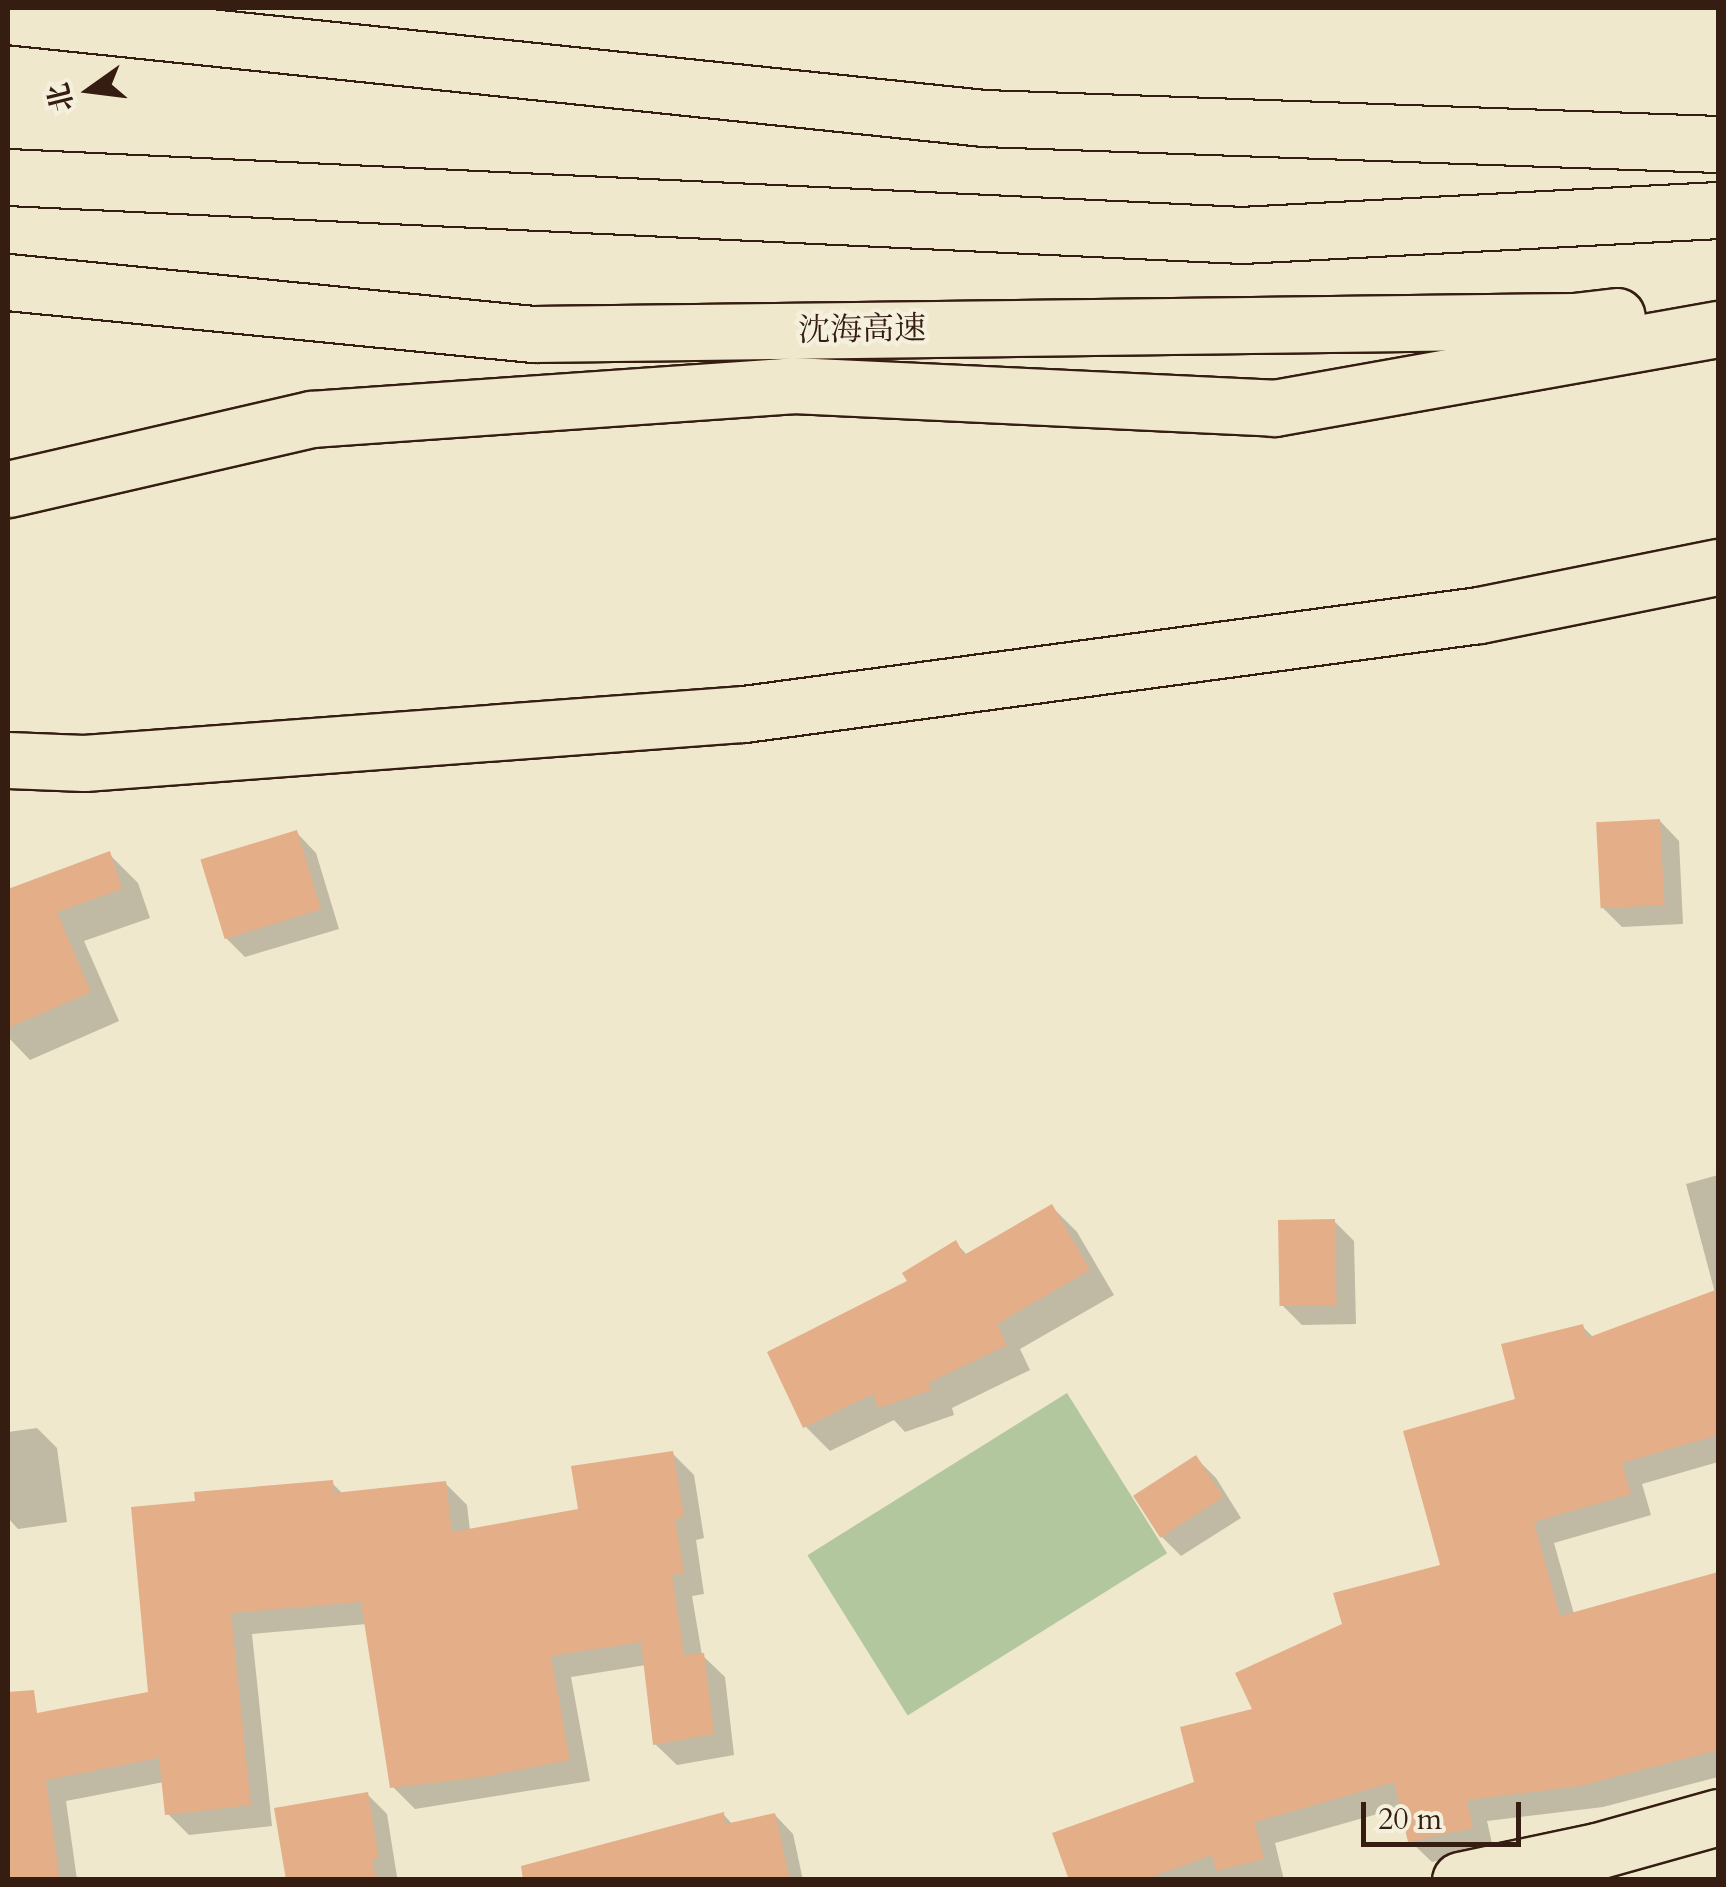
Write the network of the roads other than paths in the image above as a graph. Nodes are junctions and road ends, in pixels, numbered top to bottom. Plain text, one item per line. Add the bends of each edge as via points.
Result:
1 (8, 16) edge
2 (1718, 144) edge
3 (8, 176) edge
4 (1718, 210) edge
5 (8, 282) edge
6 (1718, 304) edge
7 (1718, 329) edge
8 (8, 489) edge
9 (1718, 567) edge
10 (8, 760) edge
11 (1718, 1818) edge
12 (1460, 1880) edge

1 - 2 main road via 984,118
3 - 4 main road via 1241,235
5 - 6 main road, 沈海高速 via 532,334 1574,321
7 - 8 main road via 1274,408 792,385 311,419
9 - 10 main road via 1479,615 744,714 84,763
11 - 12 main road

